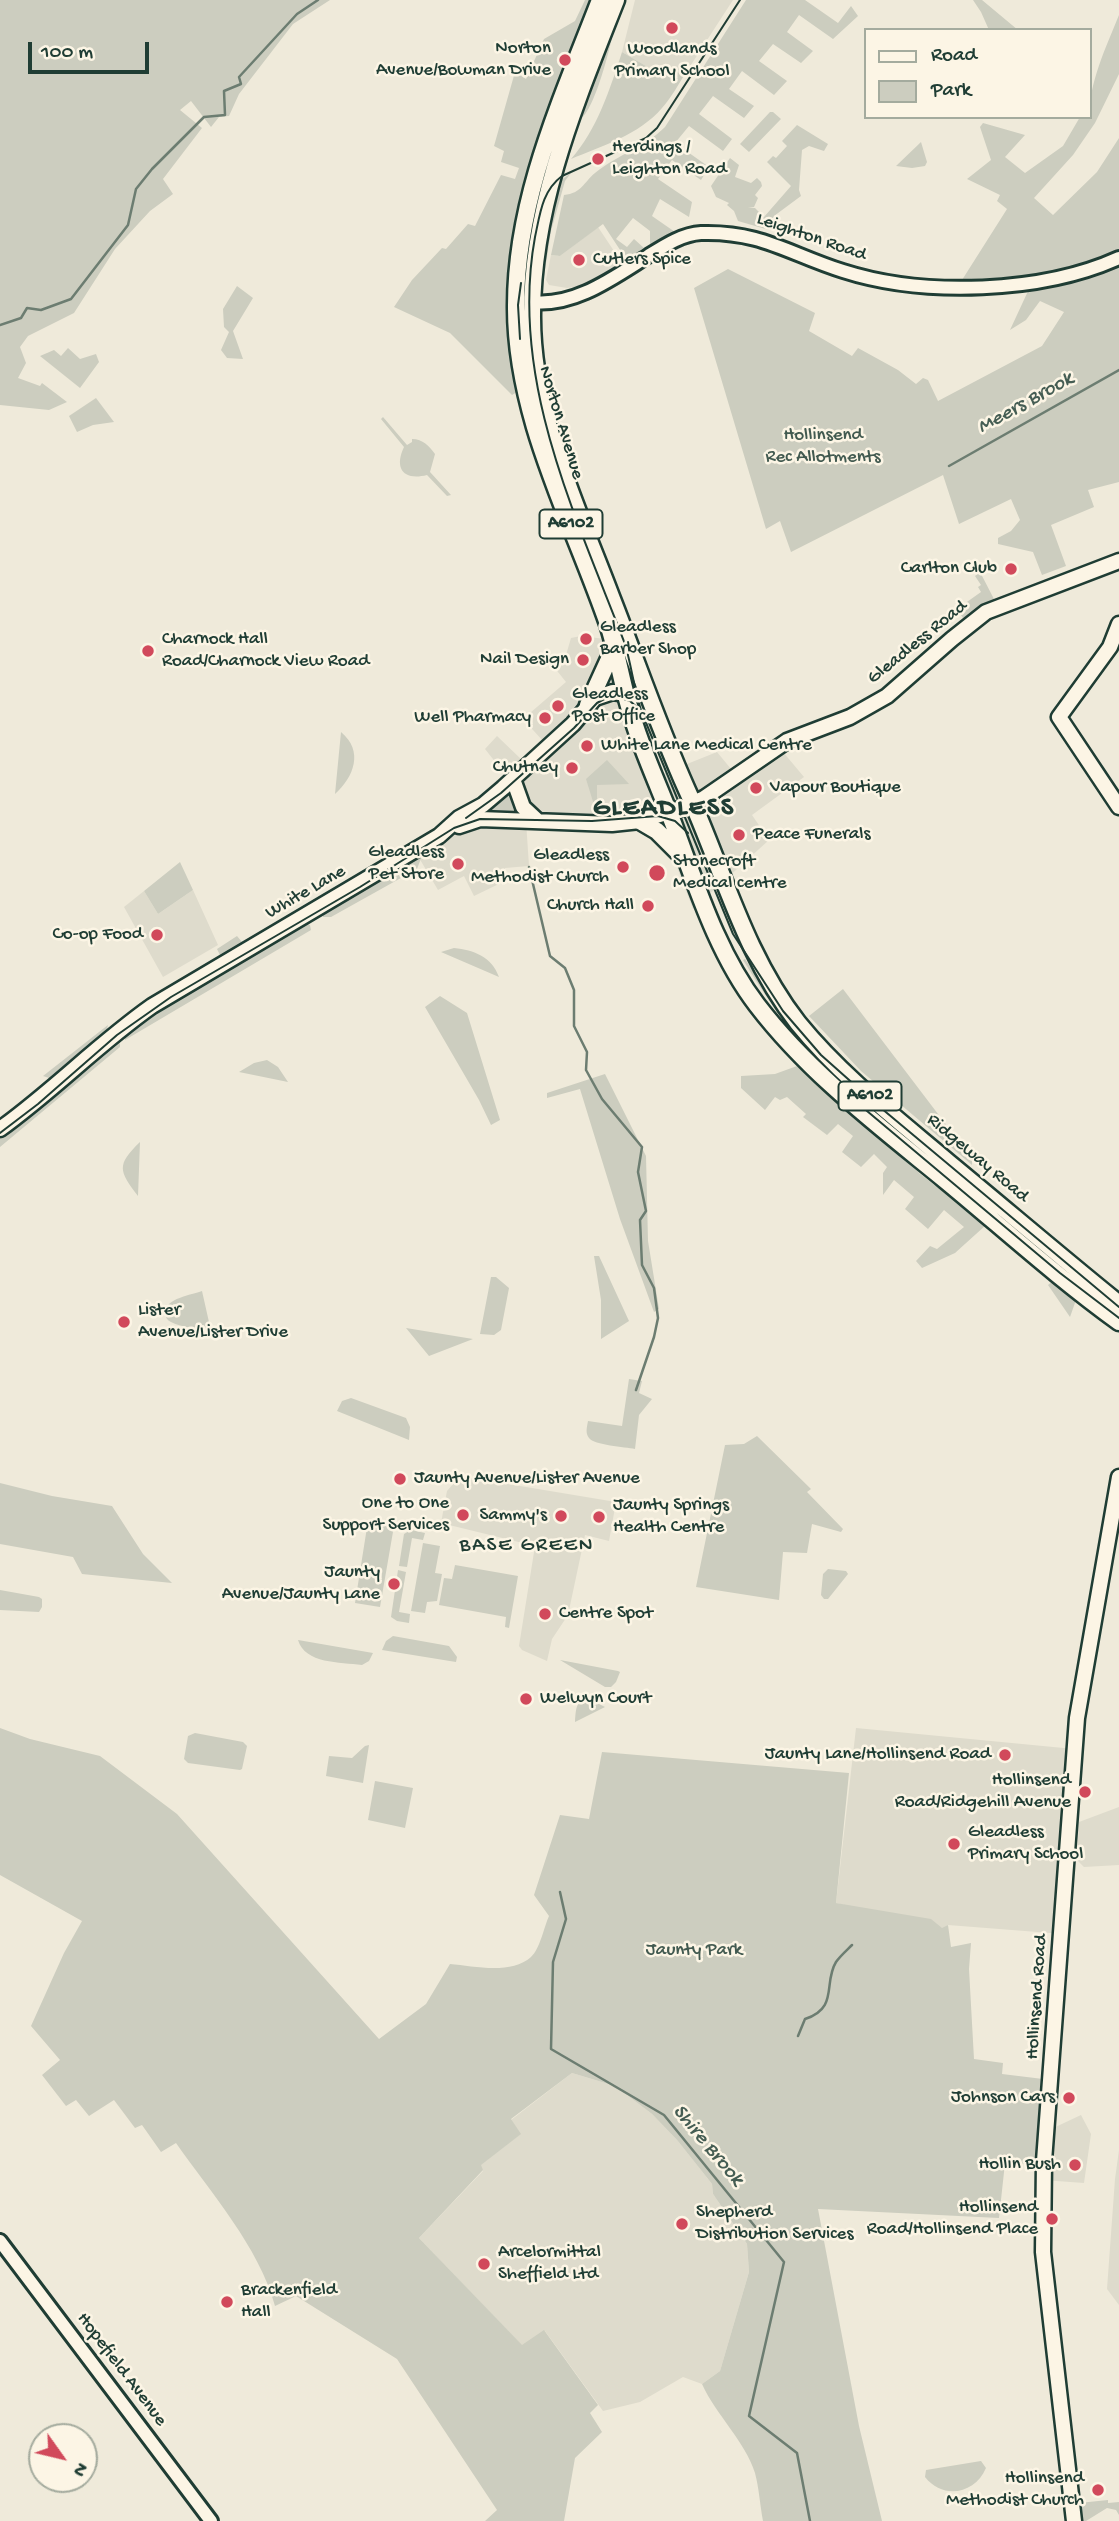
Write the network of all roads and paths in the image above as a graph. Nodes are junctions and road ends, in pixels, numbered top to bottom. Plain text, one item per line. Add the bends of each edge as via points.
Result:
1 (600, 0) edge
2 (616, 0) edge
3 (1119, 258) edge
4 (539, 303) junction
5 (524, 319) junction
6 (1119, 561) edge
7 (1119, 624) edge
8 (614, 648) junction
9 (635, 662) joint
10 (626, 694) junction
11 (588, 705) junction
12 (654, 711) junction
13 (680, 776) junction
14 (513, 779) junction
15 (713, 791) junction
16 (692, 804) junction
17 (1119, 807) edge
18 (669, 812) junction
19 (538, 821) junction
20 (640, 821) junction
21 (439, 836) junction
22 (688, 863) junction
23 (0, 1129) edge
24 (1119, 1304) edge
25 (1119, 1322) edge
26 (1119, 1477) edge
27 (0, 2241) edge
28 (211, 2521) edge
29 (1074, 2521) edge

1 - 5 highway, Norton Avenue / A6102 via 533,182 518,260
2 - 4 highway, Norton Avenue / A6102 via 548,188 537,243
3 - 4 street, Leighton Road via 1047,280 920,287 841,270 758,238 696,233 665,245 587,292
4 - 5 highway, Norton Avenue / A6102
5 - 8 highway, Norton Avenue / A6102 via 520,366 531,416
5 - 9 highway, Norton Avenue / A6102 via 554,445
6 - 15 main road, Gleadless Road via 986,612 887,696 850,717 787,741
7 - 17 main road via 1110,647 1059,717
8 - 10 highway, Norton Avenue / A6102
8 - 11 highway
9 - 12 highway, Ridgeway Road / A6102
10 - 11 main road, White Lane via 608,693
10 - 12 highway
10 - 18 highway, Ridgeway Road / A6102
11 - 14 main road, White Lane
12 - 13 highway, Ridgeway Road / A6102
13 - 15 main road
13 - 16 highway, Ridgeway Road / A6102
13 - 18 highway
14 - 19 main road via 523,807
14 - 21 main road, White Lane
15 - 16 main road, Gleadless Road
16 - 18 main road, Gleadless Road
16 - 24 highway, Ridgeway Road / A6102 via 753,951 802,1028 876,1101
18 - 20 main road, Gleadless Road
18 - 22 highway, Ridgeway Road / A6102
19 - 20 main road, Gleadless Road via 592,825
19 - 21 main road, Gleadless Road via 480,819
20 - 22 highway via 662,835
21 - 23 main road, White Lane via 152,1006
22 - 25 highway, Ridgeway Road / A6102 via 741,981 793,1047 885,1130
26 - 29 main road, Hollinsend Road via 1077,1718 1044,2161 1043,2252
27 - 28 street, Hopefield Avenue

